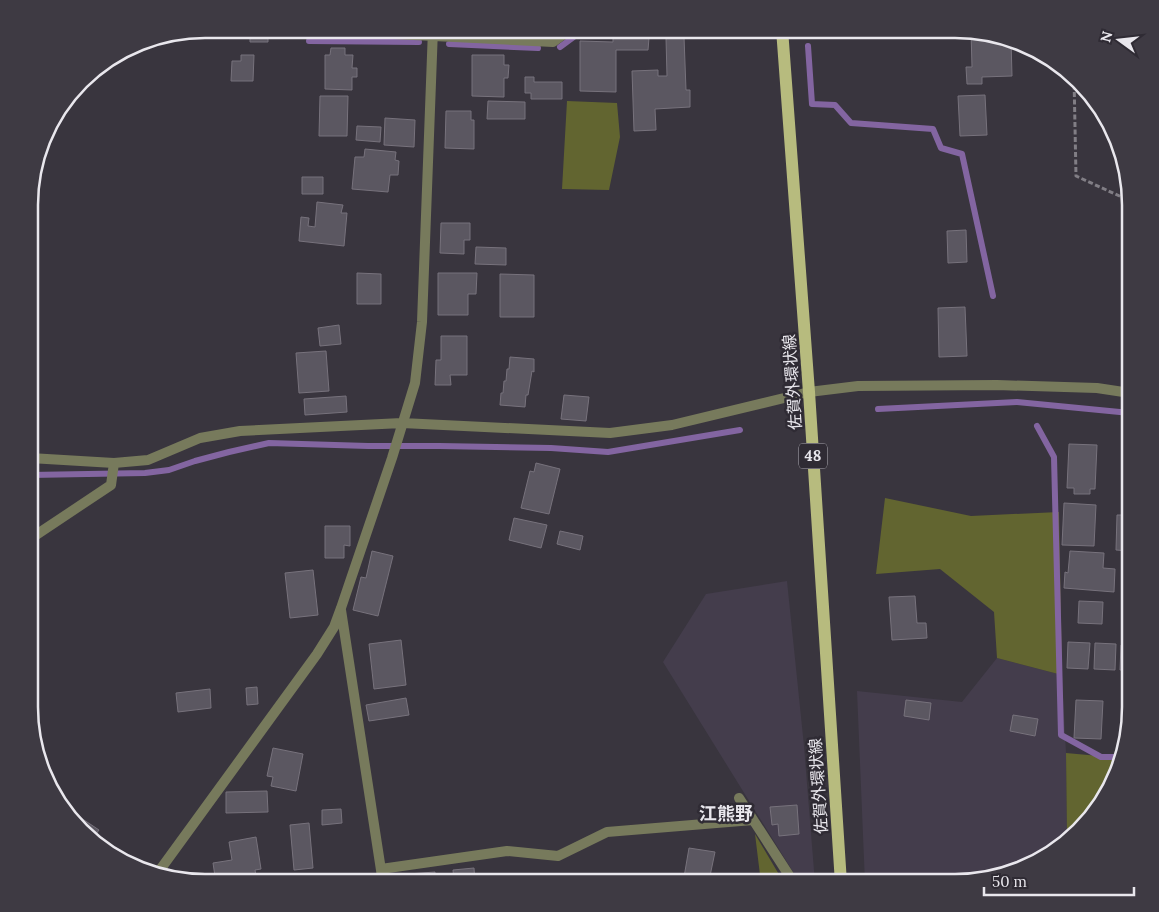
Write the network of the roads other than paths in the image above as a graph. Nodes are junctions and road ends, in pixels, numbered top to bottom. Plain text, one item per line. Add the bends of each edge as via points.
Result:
1 (433, 38) edge
2 (506, 38) edge
3 (559, 38) edge
4 (783, 38) edge
5 (809, 392) junction
6 (1122, 392) edge
7 (402, 424) junction
8 (38, 458) edge
9 (114, 463) junction
10 (38, 534) edge
11 (341, 608) junction
12 (739, 798) dead end
13 (753, 820) junction
14 (161, 869) edge
15 (381, 869) junction
16 (382, 874) edge
17 (789, 875) edge
18 (839, 875) edge

1 - 7 street via 422,322 415,383
2 - 3 street via 554,42
4 - 5 main road, 佐賀外環状線 / 48
5 - 6 street via 858,386 997,385
5 - 7 street via 672,425 610,433
5 - 18 main road, 佐賀外環状線 / 48
7 - 9 street via 240,431 200,438 148,460
7 - 11 street
8 - 9 street
9 - 10 street via 111,485
11 - 14 street via 334,627 317,654
11 - 15 street
12 - 13 street
13 - 15 street via 607,832 558,856 507,851
13 - 17 street
15 - 16 street

